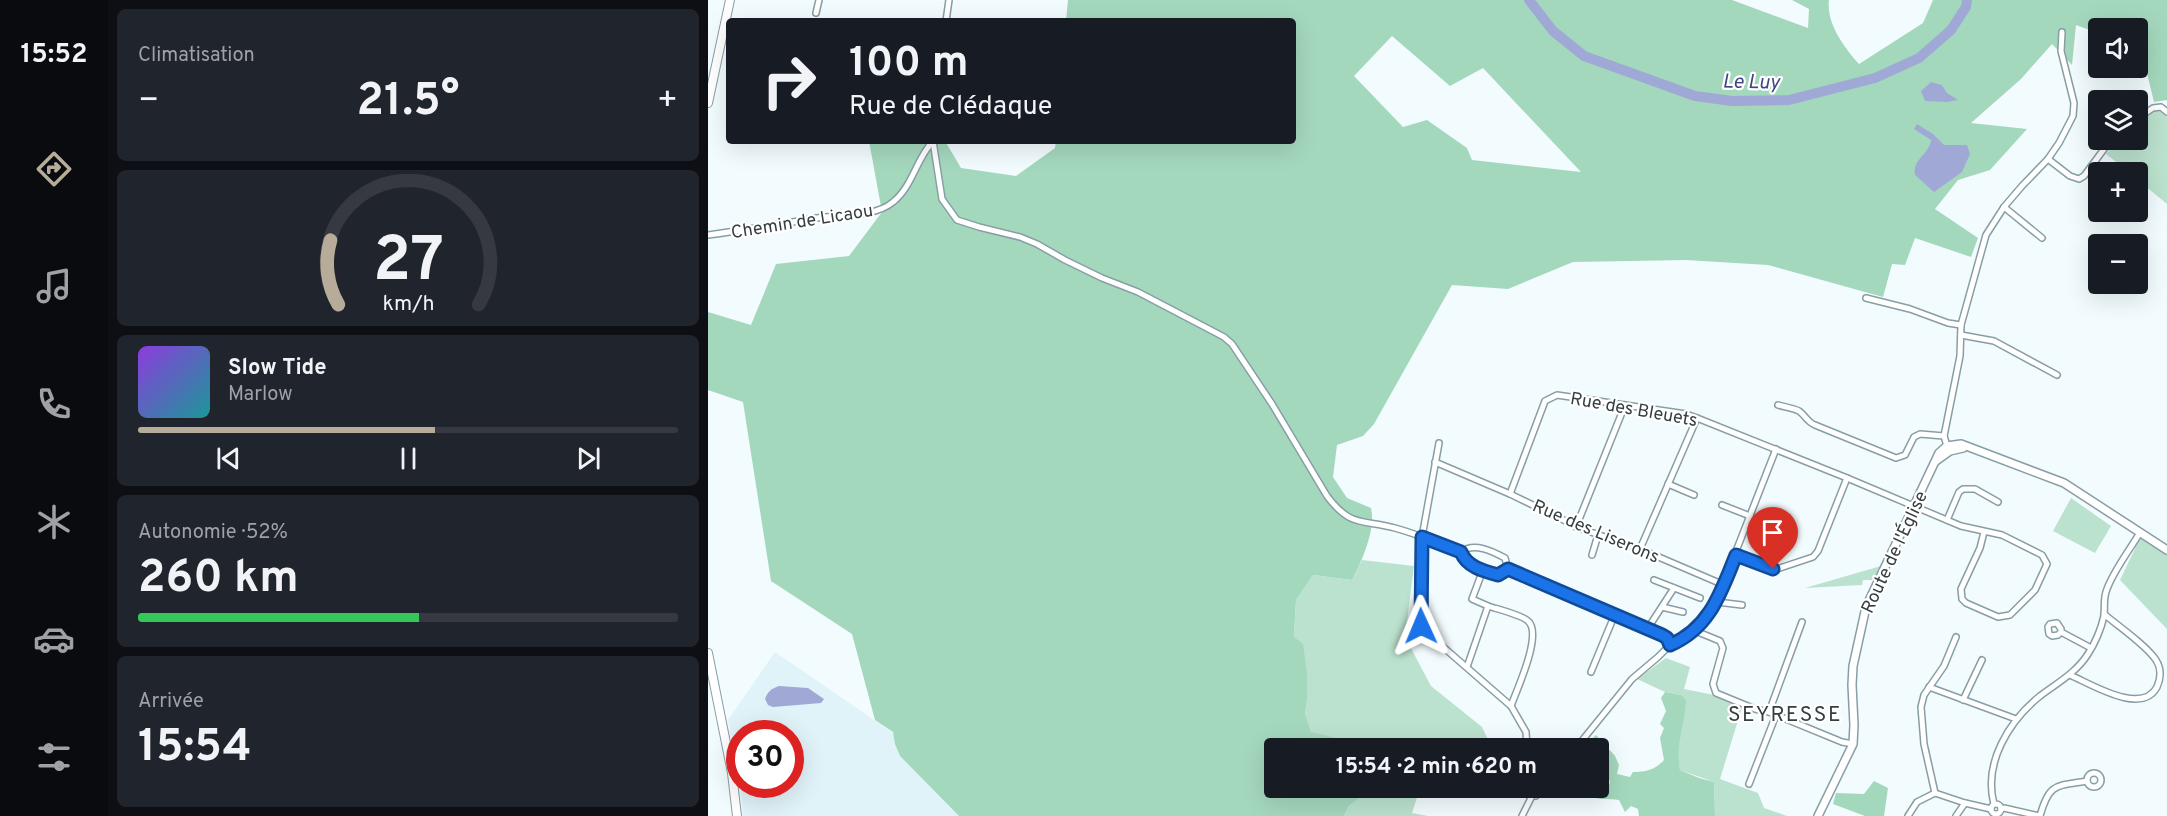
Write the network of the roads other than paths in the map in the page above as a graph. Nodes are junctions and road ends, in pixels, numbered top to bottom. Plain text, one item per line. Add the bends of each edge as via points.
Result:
1 (730, 0) edge
2 (819, 0) edge
3 (949, 0) edge
4 (816, 13) dead end
5 (726, 18) edge
6 (946, 18) edge
7 (726, 19) edge
8 (2062, 32) dead end
9 (708, 103) edge
10 (2148, 111) edge
11 (2167, 112) edge
12 (930, 144) edge
13 (933, 144) edge
14 (2103, 150) edge
15 (2048, 159) junction
16 (2004, 207) junction
17 (708, 235) edge
18 (2042, 238) dead end
19 (1866, 298) dead end
20 (1961, 325) junction
21 (1961, 335) junction
22 (2057, 375) dead end
23 (1625, 405) junction
24 (1778, 405) dead end
25 (1697, 418) junction
26 (1944, 436) junction
27 (1439, 443) dead end
28 (1776, 449) junction
29 (1949, 449) junction
30 (1436, 462) junction
31 (1847, 478) junction
32 (1668, 484) junction
33 (1510, 494) junction
34 (1694, 495) dead end
35 (1998, 502) dead end
36 (1722, 506) dead end
37 (1915, 506) junction
38 (1750, 516) junction
39 (1947, 520) junction
40 (1576, 526) junction
41 (1984, 532) junction
42 (2139, 534) junction
43 (1598, 535) junction
44 (1422, 537) junction
45 (1640, 549) junction
46 (2167, 550) edge
47 (1461, 552) junction
48 (1592, 555) dead end
49 (1736, 555) junction
50 (1508, 569) junction
51 (1483, 570) junction
52 (1654, 580) dead end
53 (1724, 585) junction
54 (1674, 588) junction
55 (1700, 598) dead end
56 (1717, 603) junction
57 (1742, 605) dead end
58 (1488, 606) junction
59 (1662, 607) junction
60 (1683, 612) dead end
61 (1615, 614) junction
62 (2104, 614) junction
63 (1802, 622) dead end
64 (1648, 628) junction
65 (1693, 630) junction
66 (2061, 632) dead end
67 (1956, 637) dead end
68 (1670, 645) junction
69 (2091, 648) junction
70 (708, 652) edge
71 (1982, 660) dead end
72 (1467, 667) junction
73 (1591, 672) dead end
74 (2070, 675) junction
75 (1929, 687) junction
76 (1963, 700) junction
77 (1511, 706) junction
78 (1769, 712) junction
79 (1776, 715) junction
80 (2016, 719) junction
81 (1526, 738) edge
82 (1585, 738) edge
83 (1853, 744) junction
84 (2087, 781) dead end
85 (1749, 784) dead end
86 (1935, 793) junction
87 (1531, 798) edge
88 (1965, 803) junction
89 (1992, 807) junction
90 (1999, 813) edge
91 (737, 816) edge
92 (1522, 816) edge
93 (1818, 816) edge
94 (1908, 816) edge
95 (1956, 816) edge
96 (2040, 816) edge

1 - 5 main road
2 - 4 street
3 - 6 street
7 - 9 main road
8 - 15 street via 2061,51 2074,103 2073,116
10 - 11 street via 2161,107
12 - 17 street, Chemin de Licaou via 906,188 885,208
13 - 44 street via 942,199 957,220 1020,237 1224,337 1340,511 1356,521
14 - 15 street via 2079,179
15 - 16 street
16 - 18 street
16 - 20 street via 1982,246
19 - 20 street
20 - 21 street
21 - 22 street via 1994,341
21 - 26 street
23 - 25 street, Rue des Bleuets
23 - 33 street, Rue des Bleuets via 1557,395 1548,398
23 - 40 street
24 - 26 street via 1798,410 1807,422 1896,458 1905,455 1914,437 1920,434
25 - 28 street, Rue des Bleuets
25 - 32 street
26 - 29 street
27 - 30 street
28 - 31 street, Rue des Bleuets
28 - 38 street
29 - 37 street, Route de l'Église via 1936,461
29 - 42 street via 1970,448 2064,483
30 - 33 street, Rue des Liserons
30 - 44 street
31 - 37 street, Rue des Bleuets
31 - 49 street via 1813,557 1777,569
32 - 34 street
32 - 45 street
33 - 40 street, Rue des Liserons
35 - 39 street via 1975,489 1963,489
36 - 38 street
37 - 39 street, Rue des Bleuets
37 - 83 street, Route de l'Église via 1871,593 1863,618 1852,666
38 - 49 street
39 - 41 street, Rue des Bleuets
40 - 43 street, Rue des Liserons
41 - 41 street via 2002,535 2046,558 2035,590 2005,617 1966,603 1961,594
42 - 46 street
42 - 62 street via 2109,584
43 - 45 street, Rue des Liserons
43 - 48 street
44 - 47 street
44 - 72 street via 1421,626
45 - 53 street, Rue des Liserons
47 - 50 street via 1474,546 1489,551 1505,558
47 - 51 street via 1466,562
49 - 53 street
50 - 51 street via 1498,575
50 - 61 street
51 - 58 street via 1472,599
52 - 54 street
53 - 56 street
54 - 55 street
54 - 59 street
56 - 57 street
56 - 65 street
58 - 72 street
58 - 77 street via 1525,619 1530,625 1533,644
59 - 60 street
59 - 64 street
61 - 64 street
61 - 73 street
62 - 69 street
62 - 74 street via 2154,658 2160,672 2157,686 2146,697 2131,700
63 - 78 street
64 - 68 street via 1667,638
65 - 68 street
65 - 78 street via 1720,641 1723,648 1713,684 1716,693
66 - 69 street
67 - 75 street via 1944,666
68 - 82 street via 1624,687
69 - 74 street
70 - 91 main road
71 - 76 street
72 - 77 street
74 - 80 street
75 - 76 street
75 - 86 street via 1921,707 1921,720
76 - 80 street
77 - 81 street
78 - 79 street
79 - 83 street
79 - 85 street
80 - 89 street via 1995,762
83 - 93 street, Route de l'Église
84 - 96 street via 2051,790
86 - 88 street
86 - 94 street via 1917,802
87 - 92 street
88 - 89 street
88 - 95 street
89 - 90 street via 2000,806
90 - 96 street via 2004,808

